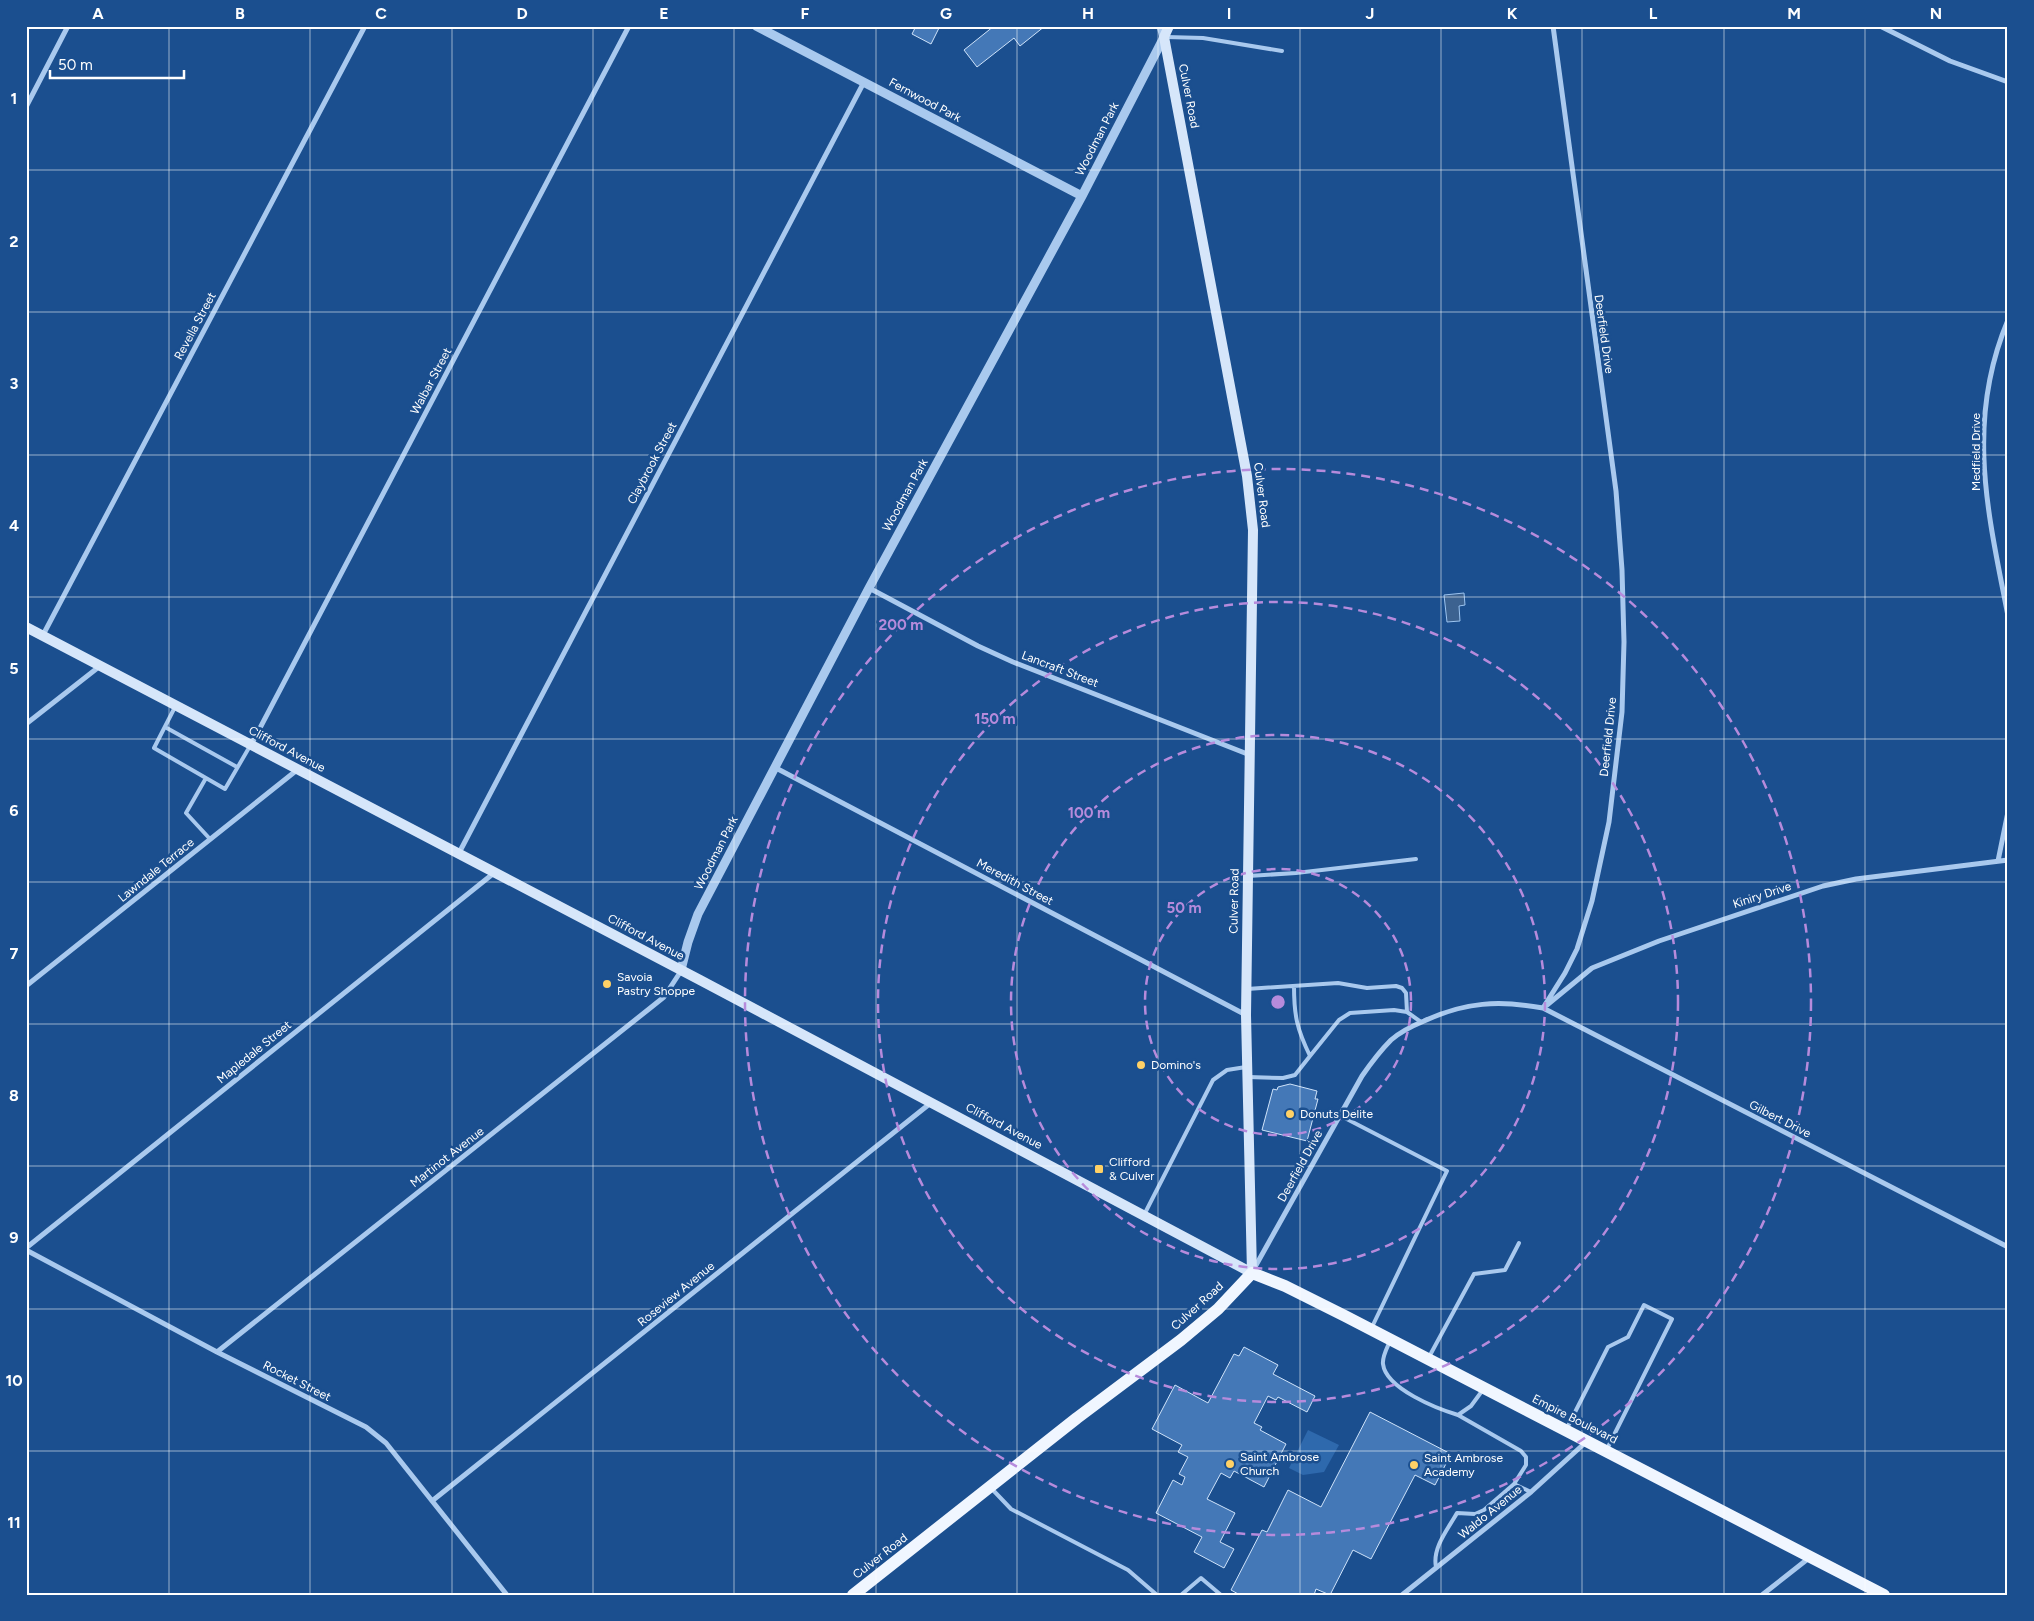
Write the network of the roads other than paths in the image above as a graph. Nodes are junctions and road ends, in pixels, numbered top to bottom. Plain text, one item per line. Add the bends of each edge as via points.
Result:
1 (68, 26) edge
2 (365, 26) edge
3 (629, 26) edge
4 (756, 26) edge
5 (1161, 26) edge
6 (1169, 26) edge
7 (1553, 26) edge
8 (1880, 26) edge
9 (1164, 37) junction
10 (1282, 51) dead end
11 (864, 82) junction
12 (2008, 82) edge
13 (26, 107) edge
14 (1082, 196) junction
15 (2008, 320) edge
16 (868, 588) junction
17 (2008, 616) edge
18 (26, 627) edge
19 (43, 636) junction
20 (100, 666) junction
21 (176, 706) junction
22 (26, 724) edge
23 (165, 727) junction
24 (251, 745) junction
25 (1250, 755) junction
26 (237, 767) junction
27 (774, 767) junction
28 (298, 769) junction
29 (206, 778) junction
30 (2008, 812) edge
31 (210, 839) junction
32 (458, 853) junction
33 (1416, 859) dead end
34 (2008, 860) edge
35 (1998, 861) junction
36 (495, 872) junction
37 (1248, 876) junction
38 (682, 970) junction
39 (26, 986) edge
40 (1294, 986) junction
41 (1247, 989) junction
42 (1543, 1008) junction
43 (1407, 1012) junction
44 (1246, 1015) junction
45 (1421, 1022) junction
46 (1310, 1056) junction
47 (1248, 1072) junction
48 (932, 1102) junction
49 (1340, 1115) junction
50 (1144, 1215) junction
51 (1519, 1243) dead end
52 (2008, 1247) edge
53 (26, 1249) edge
54 (1252, 1273) junction
55 (1371, 1329) junction
56 (1390, 1339) junction
57 (217, 1352) junction
58 (1428, 1359) junction
59 (1484, 1388) junction
60 (1458, 1415) junction
61 (1565, 1430) junction
62 (1587, 1441) junction
63 (1606, 1451) junction
64 (1514, 1484) junction
65 (990, 1486) junction
66 (1531, 1492) junction
67 (432, 1501) junction
68 (1810, 1556) junction
69 (1436, 1567) junction
70 (507, 1595) edge
71 (853, 1595) edge
72 (1157, 1595) edge
73 (1181, 1595) edge
74 (1221, 1595) edge
75 (1402, 1595) edge
76 (1762, 1595) edge
77 (1884, 1595) edge

1 - 13 street
2 - 19 street, Revella Street
3 - 24 street, Walbar Street
4 - 11 street, Fernwood Park
5 - 9 street
6 - 9 main road
7 - 42 street, Deerfield Drive via 1616,490 1624,642 1622,712 1609,822 1592,901 1577,949
8 - 12 street via 1950,61
9 - 10 lane via 1203,38
9 - 14 street, Woodman Park
9 - 25 main road, Culver Road via 1252,505
11 - 14 street, Fernwood Park
11 - 32 street, Claybrook Street
14 - 16 street, Woodman Park
15 - 17 street, Medfield Drive via 1991,368 1986,398 1984,465 1986,502
16 - 25 street, Lancraft Street via 1013,662
16 - 27 street, Woodman Park
18 - 19 main road, Clifford Avenue
19 - 20 main road, Clifford Avenue
20 - 21 main road, Clifford Avenue
20 - 22 street
21 - 23 lane
21 - 24 main road, Clifford Avenue
23 - 26 lane
23 - 29 lane via 154,748
24 - 26 lane
24 - 28 main road, Clifford Avenue
25 - 37 main road, Culver Road
26 - 29 lane via 225,789
27 - 38 street, Woodman Park via 698,914
27 - 44 street, Meredith Street
28 - 31 street, Lawndale Terrace
28 - 32 main road, Clifford Avenue
29 - 31 lane via 186,813
30 - 35 street
31 - 39 street, Lawndale Terrace
32 - 36 main road, Clifford Avenue
33 - 37 lane
34 - 35 street, Kiniry Drive
35 - 42 street, Kiniry Drive via 1823,886 1592,968
36 - 38 main road, Clifford Avenue
36 - 53 street, Mapledale Street
37 - 41 main road, Culver Road
38 - 48 main road, Clifford Avenue
38 - 57 street, Martinot Avenue via 664,996 649,1009
40 - 41 lane
40 - 43 lane via 1338,983 1367,988 1396,986 1406,993
40 - 46 lane via 1297,1029
41 - 44 main road, Culver Road
42 - 45 street, Deerfield Drive via 1493,1002 1464,1006
42 - 52 street, Gilbert Drive
43 - 45 lane
43 - 46 lane via 1350,1013 1339,1020
44 - 47 main road, Culver Road
45 - 49 street, Deerfield Drive via 1392,1039 1376,1057
46 - 47 lane via 1295,1075 1284,1078
47 - 50 lane via 1227,1070 1213,1080
47 - 54 main road, Culver Road
48 - 50 main road, Clifford Avenue
48 - 67 street, Roseview Avenue
49 - 54 street, Deerfield Drive
49 - 55 lane via 1447,1171
50 - 54 main road, Clifford Avenue
51 - 58 lane via 1505,1270 1474,1274
53 - 57 street, Rocket Street
54 - 55 main road, Empire Boulevard
54 - 65 main road, Culver Road via 1218,1309 1181,1340
55 - 56 main road, Empire Boulevard
56 - 58 main road, Empire Boulevard
56 - 60 lane via 1382,1363 1394,1383 1442,1410
57 - 67 street, Rocket Street via 366,1427 386,1443
58 - 59 main road, Empire Boulevard
59 - 60 lane via 1471,1406
59 - 61 main road, Empire Boulevard
60 - 64 lane via 1526,1457 1526,1465
61 - 62 main road, Empire Boulevard
61 - 63 lane via 1608,1347 1628,1337 1644,1305 1672,1319
62 - 63 main road, Empire Boulevard
62 - 66 street, Waldo Avenue
63 - 68 main road, Empire Boulevard
64 - 66 lane
64 - 69 lane via 1484,1510 1475,1514 1458,1513 1438,1548 1434,1558
65 - 71 main road, Culver Road
65 - 72 lane via 1011,1509 1128,1570
66 - 69 street, Waldo Avenue
67 - 70 street, Rocket Street
68 - 76 street
68 - 77 main road, Empire Boulevard
69 - 75 street, Waldo Avenue
73 - 74 lane via 1201,1578

